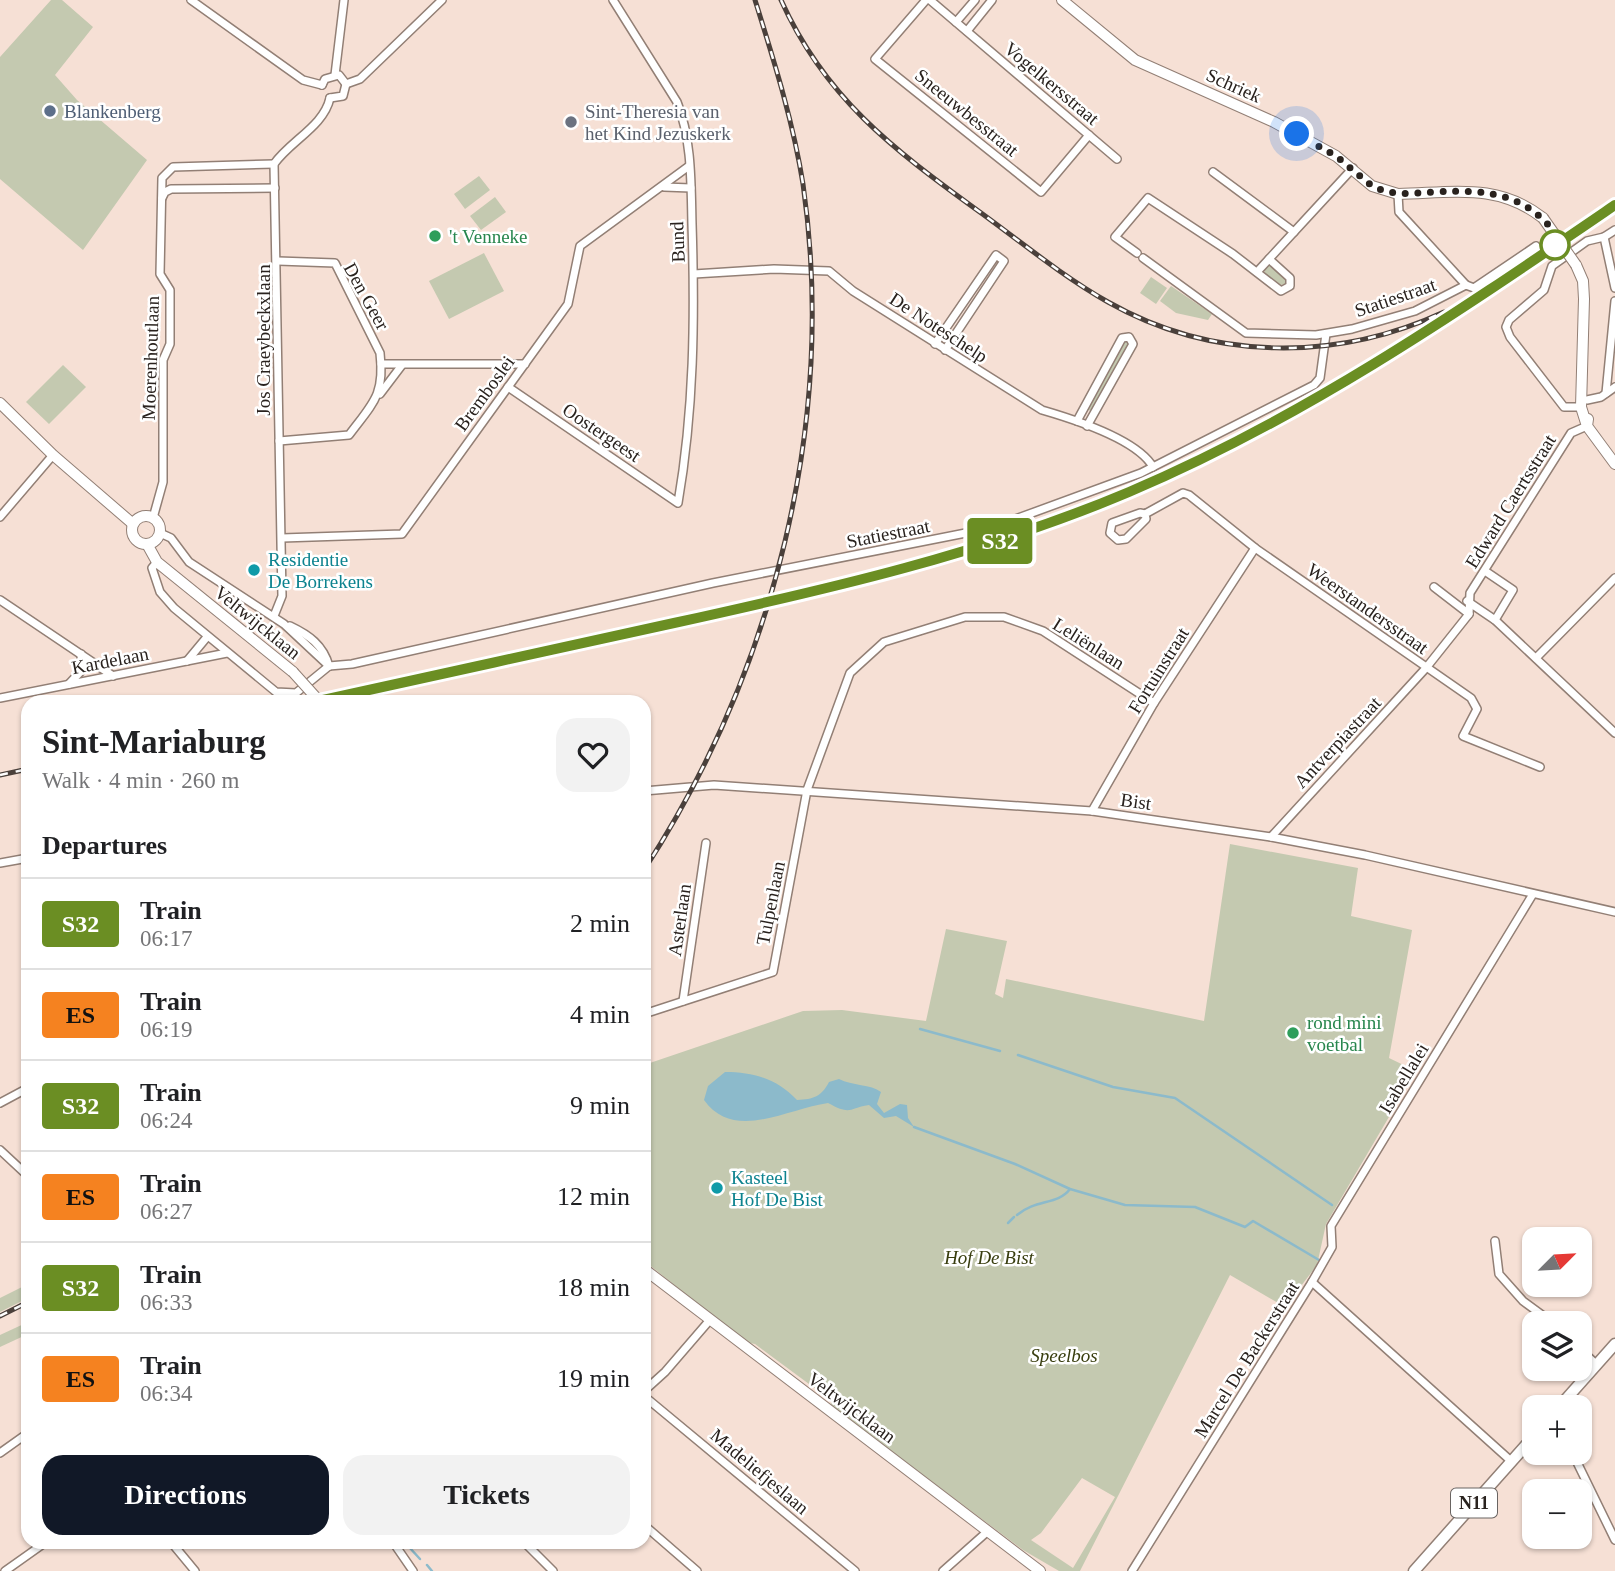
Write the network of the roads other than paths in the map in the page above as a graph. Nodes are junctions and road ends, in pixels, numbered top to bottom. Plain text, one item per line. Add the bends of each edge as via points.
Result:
1 (191, 0) edge
2 (344, 0) edge
3 (442, 0) edge
4 (613, 0) edge
5 (928, 0) edge
6 (975, 0) edge
7 (992, 0) edge
8 (1062, 0) edge
9 (956, 22) junction
10 (967, 31) junction
11 (335, 75) junction
12 (346, 84) junction
13 (322, 85) junction
14 (331, 98) junction
15 (1089, 135) junction
16 (1117, 159) dead end
17 (274, 164) junction
18 (689, 166) junction
19 (1353, 168) junction
20 (1213, 172) dead end
21 (663, 187) junction
22 (275, 188) junction
23 (691, 188) junction
24 (1398, 194) junction
25 (161, 200) junction
26 (1615, 230) edge
27 (1294, 232) junction
28 (1604, 237) junction
29 (1536, 246) dead end
30 (1269, 259) junction
31 (278, 261) junction
32 (1257, 272) junction
33 (694, 274) junction
34 (1466, 285) junction
35 (1615, 288) edge
36 (1615, 301) edge
37 (1326, 334) junction
38 (936, 344) junction
39 (945, 350) junction
40 (525, 363) junction
41 (381, 364) junction
42 (402, 365) junction
43 (508, 387) junction
44 (1615, 387) edge
45 (1606, 393) junction
46 (380, 395) junction
47 (0, 403) edge
48 (1584, 404) junction
49 (1077, 421) junction
50 (1587, 425) junction
51 (1087, 426) junction
52 (279, 441) junction
53 (52, 455) junction
54 (1615, 464) edge
55 (1153, 467) junction
56 (678, 503) joint
57 (1145, 514) junction
58 (0, 517) edge
59 (153, 518) junction
60 (133, 524) junction
61 (282, 538) junction
62 (154, 539) junction
63 (1255, 548) junction
64 (157, 562) junction
65 (1485, 571) junction
66 (171, 573) junction
67 (1615, 578) edge
68 (1434, 587) dead end
69 (0, 600) edge
70 (1467, 601) junction
71 (279, 603) joint
72 (1469, 614) junction
73 (274, 616) junction
74 (1496, 620) junction
75 (207, 637) junction
76 (227, 653) junction
77 (80, 654) junction
78 (1536, 658) junction
79 (186, 662) junction
80 (329, 667) junction
81 (1426, 668) junction
82 (113, 676) junction
83 (69, 684) junction
84 (314, 695) edge
85 (0, 698) edge
86 (1154, 703) junction
87 (1615, 733) edge
88 (1540, 767) dead end
89 (651, 790) edge
90 (807, 790) junction
91 (1092, 811) junction
92 (1270, 837) junction
93 (706, 843) dead end
94 (21, 859) edge
95 (0, 863) edge
96 (1533, 894) junction
97 (1615, 912) edge
98 (683, 1001) junction
99 (651, 1012) edge
100 (21, 1092) edge
101 (0, 1104) edge
102 (0, 1150) edge
103 (21, 1170) edge
104 (1495, 1241) dead end
105 (651, 1275) edge
106 (1312, 1282) junction
107 (1537, 1311) edge
108 (709, 1321) junction
109 (1615, 1344) edge
110 (1592, 1360) edge
111 (1597, 1365) junction
112 (651, 1387) edge
113 (1570, 1395) edge
114 (651, 1400) edge
115 (21, 1438) edge
116 (1522, 1449) edge
117 (0, 1453) edge
118 (1511, 1461) junction
119 (1578, 1465) edge
120 (651, 1531) edge
121 (988, 1531) junction
122 (1615, 1540) edge
123 (36, 1549) edge
124 (178, 1549) edge
125 (398, 1549) edge
126 (531, 1549) edge
127 (5, 1571) edge
128 (195, 1571) edge
129 (413, 1571) edge
130 (553, 1571) edge
131 (697, 1571) edge
132 (855, 1571) edge
133 (943, 1571) edge
134 (1040, 1571) edge
135 (1132, 1571) edge
136 (1414, 1571) edge

1 - 13 street via 303,80
2 - 11 street
3 - 12 street via 360,79
4 - 18 street, Bund via 677,102
5 - 9 street, Vogelkersstraat
5 - 15 street, Sneeuwbesstraat via 875,59 1041,192
6 - 9 street
7 - 10 street
8 - 19 street, Schriek via 1135,60 1274,122
9 - 10 street, Vogelkersstraat
10 - 15 street, Vogelkersstraat
11 - 12 street
11 - 13 street
12 - 14 street via 343,96
13 - 14 street
14 - 17 street via 324,114
15 - 16 street, Vogelkersstraat
17 - 22 street, Jos Craeybeckxlaan
17 - 25 street, Moerenhoutlaan via 173,167 162,178
18 - 21 street, Bremboslei
18 - 23 street, Bund
19 - 24 street, Schriek via 1372,186
19 - 27 street
20 - 27 street
21 - 23 street
21 - 40 street, Bremboslei via 580,246 568,304
22 - 25 street via 171,189
22 - 31 street, Jos Craeybeckxlaan
23 - 33 street, Bund
24 - 34 street via 1399,212
24 - 48 street, Schriek, bridge via 1491,192 1526,204 1543,218 1583,281
25 - 59 street, Moerenhoutlaan via 160,274 170,290 170,344 163,360 163,482
26 - 28 street
27 - 30 street
28 - 35 street
28 - 48 street via 1587,241 1552,266 1544,290 1506,327 1564,407
29 - 34 street, Statiestraat via 1474,288
30 - 32 street
30 - 32 street via 1290,278 1290,286 1282,291
31 - 41 street, Den Geer via 335,263 380,353
31 - 52 street, Jos Craeybeckxlaan
32 - 37 street via 1148,198 1115,237 1246,333
33 - 38 street, De Noteschelp via 829,271
33 - 56 street, Bund via 692,395
34 - 37 street, Statiestraat via 1397,317
36 - 45 street
37 - 55 street, Statiestraat via 1320,378 1314,385
38 - 39 street, De Noteschelp
38 - 39 street via 996,256 1004,261
39 - 49 street, De Noteschelp via 1042,410
40 - 42 street
40 - 43 street, Bremboslei
41 - 42 street
41 - 46 street, Den Geer
42 - 46 street
43 - 56 street, Oostergeest
43 - 61 street, Bremboslei via 402,534
44 - 45 street
45 - 48 street
46 - 52 street via 349,435
47 - 53 street, Veltwijcklaan
48 - 50 street, Schriek
49 - 51 street, De Noteschelp
49 - 51 street via 1122,338 1129,337 1133,344
50 - 54 street, Schriek
50 - 65 street, Edward Caertsstraat via 1571,433
51 - 55 street, De Noteschelp via 1142,454
52 - 61 street, Jos Craeybeckxlaan
53 - 58 street
53 - 60 street, Veltwijcklaan
55 - 80 street, Statiestraat via 990,528
57 - 57 street, Weerstandersstraat via 1112,523 1109,530 1118,540 1126,539 1146,519
57 - 63 street, Weerstandersstraat via 1183,492
59 - 60 street via 143,517
59 - 62 street, Veltwijcklaan via 158,522
60 - 62 street, Veltwijcklaan via 135,539
61 - 71 street, Jos Craeybeckxlaan
62 - 64 street, Veltwijcklaan
62 - 66 street, Veltwijcklaan
62 - 73 street, Veltwijcklaan via 171,538 189,562
63 - 81 street, Weerstandersstraat
63 - 86 street, Fortuinstraat
64 - 66 street, Veltwijcklaan
64 - 75 street via 152,568 160,592
65 - 70 street, Edward Caertsstraat
65 - 74 street via 1513,590
66 - 84 street, Veltwijcklaan, bridge via 293,672
67 - 78 street
68 - 72 street
69 - 77 street
70 - 72 street
70 - 74 street
71 - 73 street, Veltwijcklaan
72 - 81 street, Antverpiastraat
73 - 80 street, Veltwijcklaan via 313,639
74 - 78 street
75 - 76 street
75 - 79 street
76 - 79 street, Kardelaan
76 - 80 street via 270,689 287,694 301,690
77 - 82 street
77 - 83 street via 82,670
78 - 87 street
79 - 82 street, Kardelaan
81 - 88 street, Weerstandersstraat via 1471,698 1477,709 1463,736
81 - 92 street, Antverpiastraat
82 - 83 street, Kardelaan
83 - 85 street, Kardelaan
86 - 90 street, Leliënlaan via 1042,631 1004,617 965,617 884,642 864,657 850,673
86 - 91 street, Fortuinstraat
89 - 90 street, Bist via 714,785
90 - 91 street, Bist
90 - 98 street, Tulpenlaan via 773,972
91 - 92 street, Bist
92 - 96 street, Bist
93 - 98 street, Asterlaan
94 - 95 street
96 - 97 street, Bist
96 - 106 street, Isabellalei via 1331,1226 1332,1247
98 - 99 street, Tulpenlaan
100 - 101 street
102 - 103 street
104 - 107 street via 1499,1274
105 - 108 street, Veltwijcklaan
106 - 118 street, Marcel De Backerstraat
106 - 135 street, Marcel De Backerstraat
108 - 112 street
108 - 121 street, Veltwijcklaan
109 - 111 main road
110 - 111 street
111 - 113 main road
114 - 132 street, Madeliefjeslaan
115 - 117 street
116 - 118 main road, N11
118 - 136 main road, N11
119 - 122 street
120 - 131 street
121 - 133 street
121 - 134 street, Veltwijcklaan
123 - 127 street
124 - 128 street
125 - 129 street
126 - 130 street

